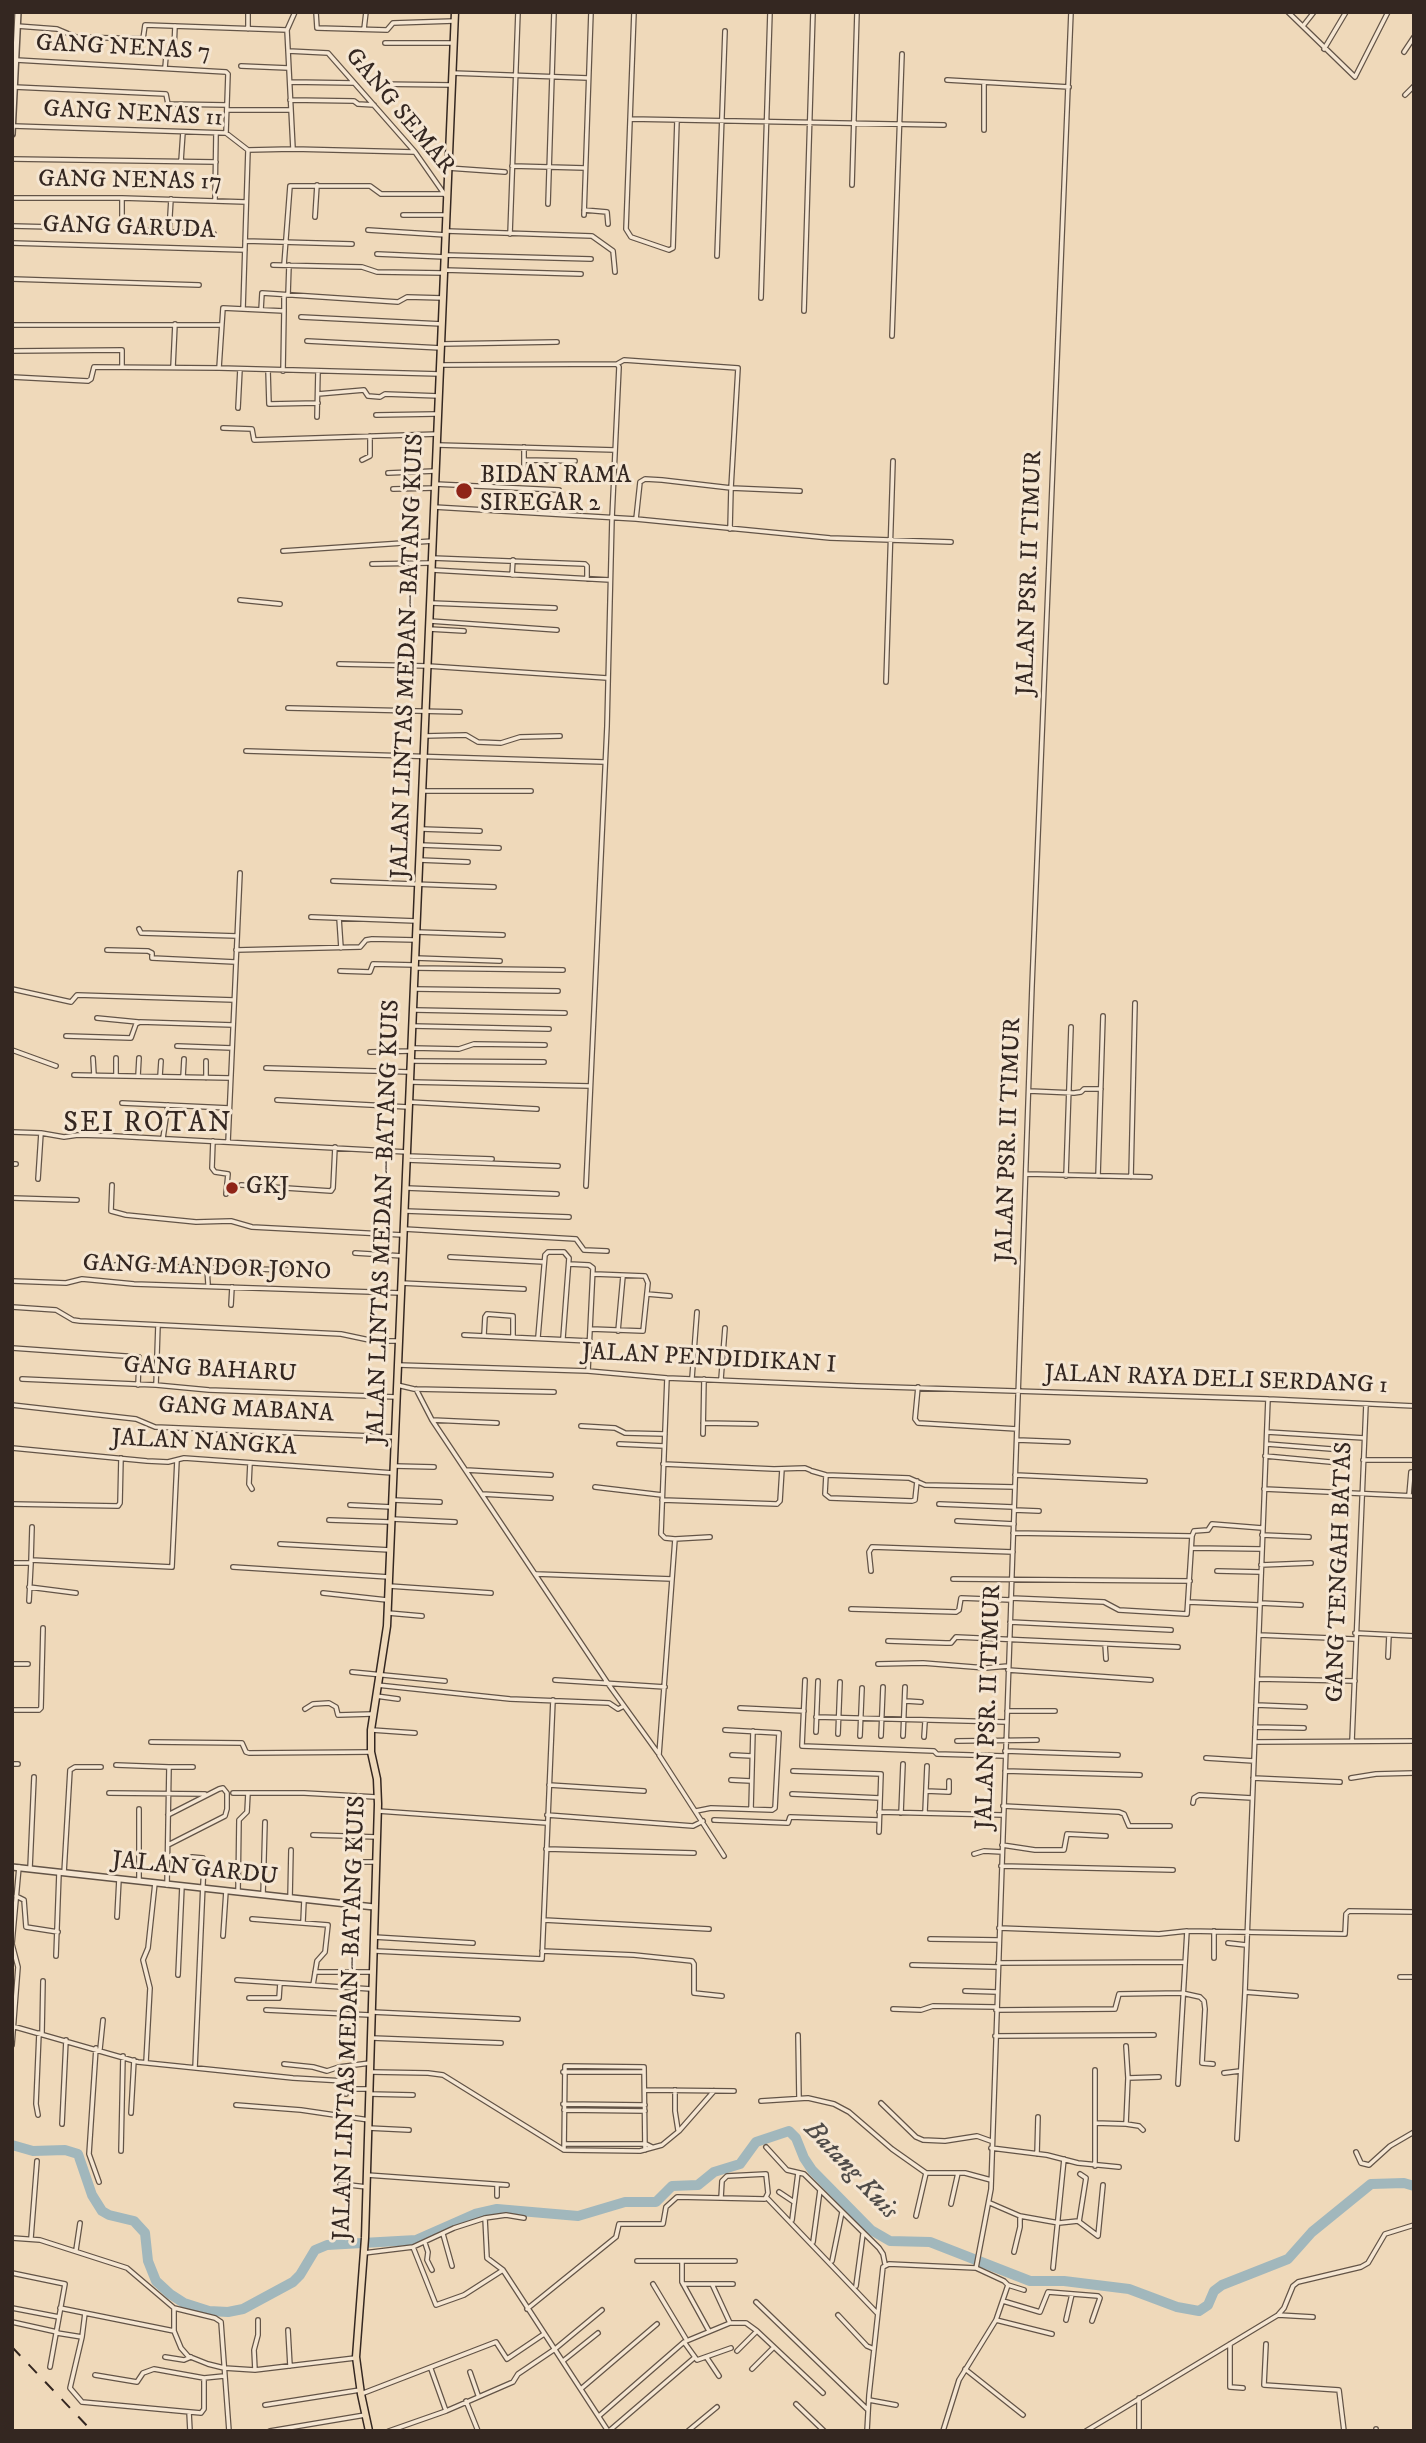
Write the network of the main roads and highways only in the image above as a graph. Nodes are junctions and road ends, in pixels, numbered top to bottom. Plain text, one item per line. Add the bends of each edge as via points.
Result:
1 (454, 12) edge
2 (369, 2431) edge

1 - 2 highway, JALAN LINTAS MEDAN–BATANG KUIS via 387,1638 371,1730 378,1811 365,2238 356,2357

